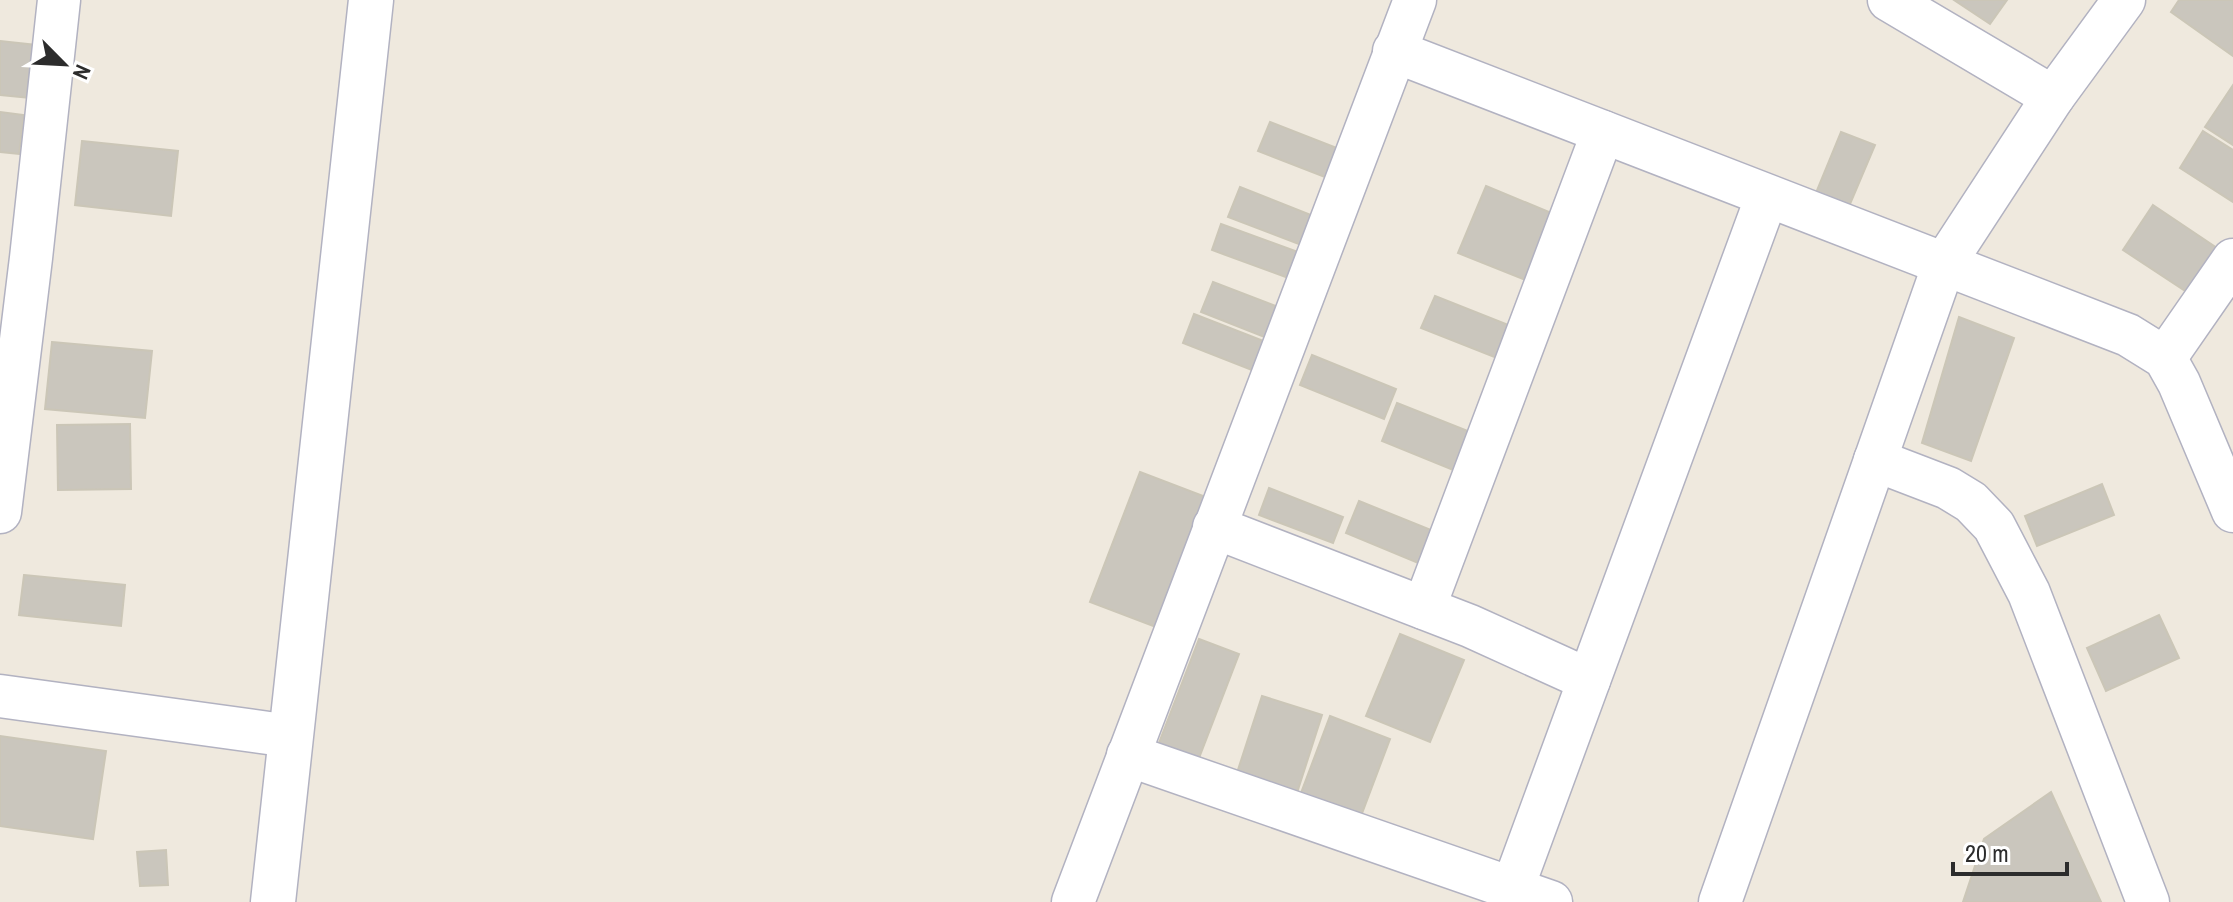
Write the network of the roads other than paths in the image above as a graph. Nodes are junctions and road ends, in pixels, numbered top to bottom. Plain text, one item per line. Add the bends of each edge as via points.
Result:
1 (59, 0) edge
2 (371, 0) edge
3 (1415, 0) edge
4 (1889, 0) edge
5 (2124, 0) edge
6 (1394, 51) junction
7 (2053, 97) junction
8 (1603, 132) junction
9 (1767, 196) junction
10 (2233, 260) edge
11 (1944, 264) junction
12 (2165, 358) junction
13 (1875, 460) junction
14 (2233, 511) edge
15 (0, 512) edge
16 (1214, 527) junction
17 (1424, 608) junction
18 (1589, 680) junction
19 (0, 696) edge
20 (290, 736) junction
21 (1128, 755) junction
22 (1513, 887) junction
23 (273, 902) edge
24 (1073, 902) edge
25 (1551, 902) edge
26 (1720, 902) edge
27 (2148, 902) edge

1 - 15 street
2 - 20 street
3 - 6 street
4 - 7 street
5 - 7 street
6 - 8 street
6 - 16 street
7 - 11 street
8 - 9 street
8 - 17 street
9 - 11 street
9 - 18 street
10 - 12 street
11 - 12 street via 2128,335
11 - 13 street
12 - 14 street
13 - 26 street
13 - 27 street via 1948,488 1994,526 2029,593
16 - 17 street
16 - 21 street
17 - 18 street
18 - 22 street
19 - 20 street
20 - 23 street
21 - 22 street
21 - 24 street
22 - 25 street

